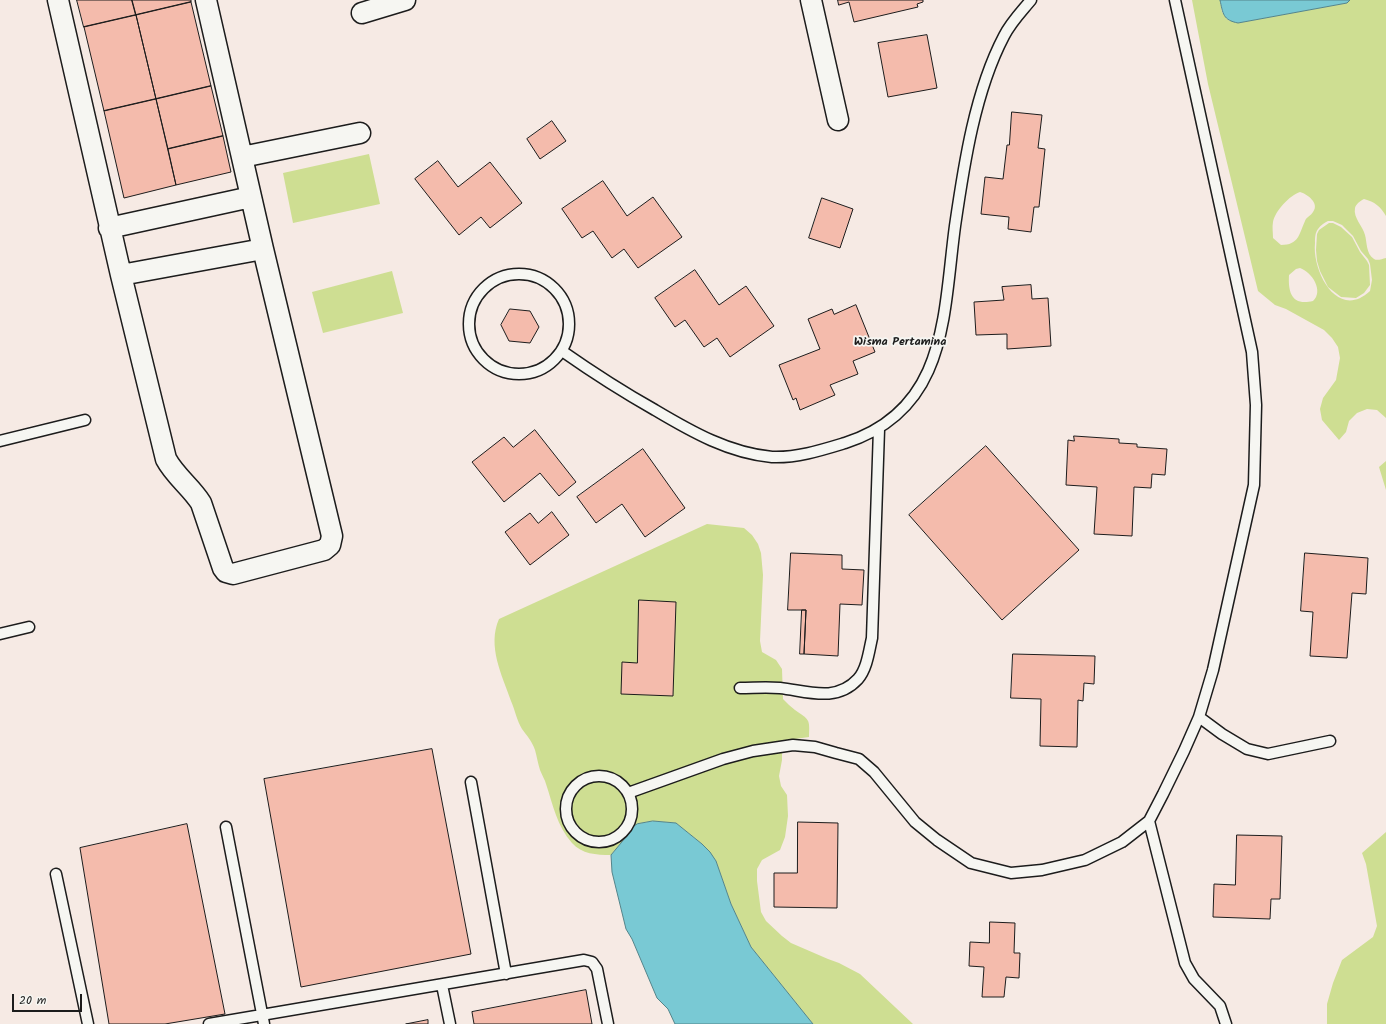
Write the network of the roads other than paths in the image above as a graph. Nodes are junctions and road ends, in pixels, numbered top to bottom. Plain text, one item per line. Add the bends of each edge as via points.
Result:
1 (58, 0) edge
2 (206, 0) edge
3 (405, 0) edge
4 (812, 0) edge
5 (1031, 0) edge
6 (1175, 0) edge
7 (362, 13) dead end
8 (838, 120) dead end
9 (360, 133) dead end
10 (242, 157) junction
11 (252, 197) junction
12 (109, 228) junction
13 (263, 249) junction
14 (121, 275) junction
15 (562, 352) junction
16 (85, 420) dead end
17 (879, 429) junction
18 (0, 441) edge
19 (29, 627) dead end
20 (0, 634) edge
21 (740, 688) dead end
22 (1199, 717) junction
23 (1330, 741) dead end
24 (471, 782) dead end
25 (628, 793) junction
26 (1149, 821) junction
27 (226, 827) dead end
28 (56, 874) dead end
29 (506, 974) junction
30 (442, 985) junction
31 (264, 1019) edge
32 (88, 1024) edge
33 (209, 1024) edge
34 (450, 1024) edge
35 (608, 1024) edge
36 (1226, 1024) edge

1 - 12 street
2 - 10 street
3 - 7 street
4 - 8 street
5 - 17 lane via 1005,34 987,75 966,160 944,324 938,347 908,404
6 - 22 lane via 1252,352 1256,405 1254,485 1213,670
9 - 10 street
10 - 11 street
11 - 12 street
11 - 13 street
12 - 14 street
13 - 14 street
13 - 14 street via 332,536 330,545 324,550 233,574 223,568 202,503 166,459
15 - 15 lane via 547,366 527,374 516,375 496,369 487,363 474,346 469,326 471,310 477,296 492,281 512,273 533,274 552,284 564,301 570,321 567,342
15 - 17 lane via 694,433 722,446 748,453 773,457 796,456 855,440
16 - 18 lane
17 - 21 lane via 872,638 866,663 859,678 847,689 824,695 781,688
19 - 20 lane
22 - 23 lane via 1247,749 1268,754
22 - 26 lane
24 - 29 lane
25 - 25 lane via 632,803 631,819 617,837 603,843 587,841 574,833 565,812 568,796 572,789 584,780 591,777 606,777 620,784
25 - 26 lane via 753,750 793,745 815,747 859,758 874,772 915,822 937,840 971,863 1011,873 1042,870 1085,860 1122,842
26 - 36 lane via 1185,963 1194,979 1220,1006
27 - 31 lane
28 - 32 lane
29 - 30 lane
29 - 35 lane via 584,960 592,962 597,969
30 - 31 lane
30 - 34 lane
31 - 33 lane

